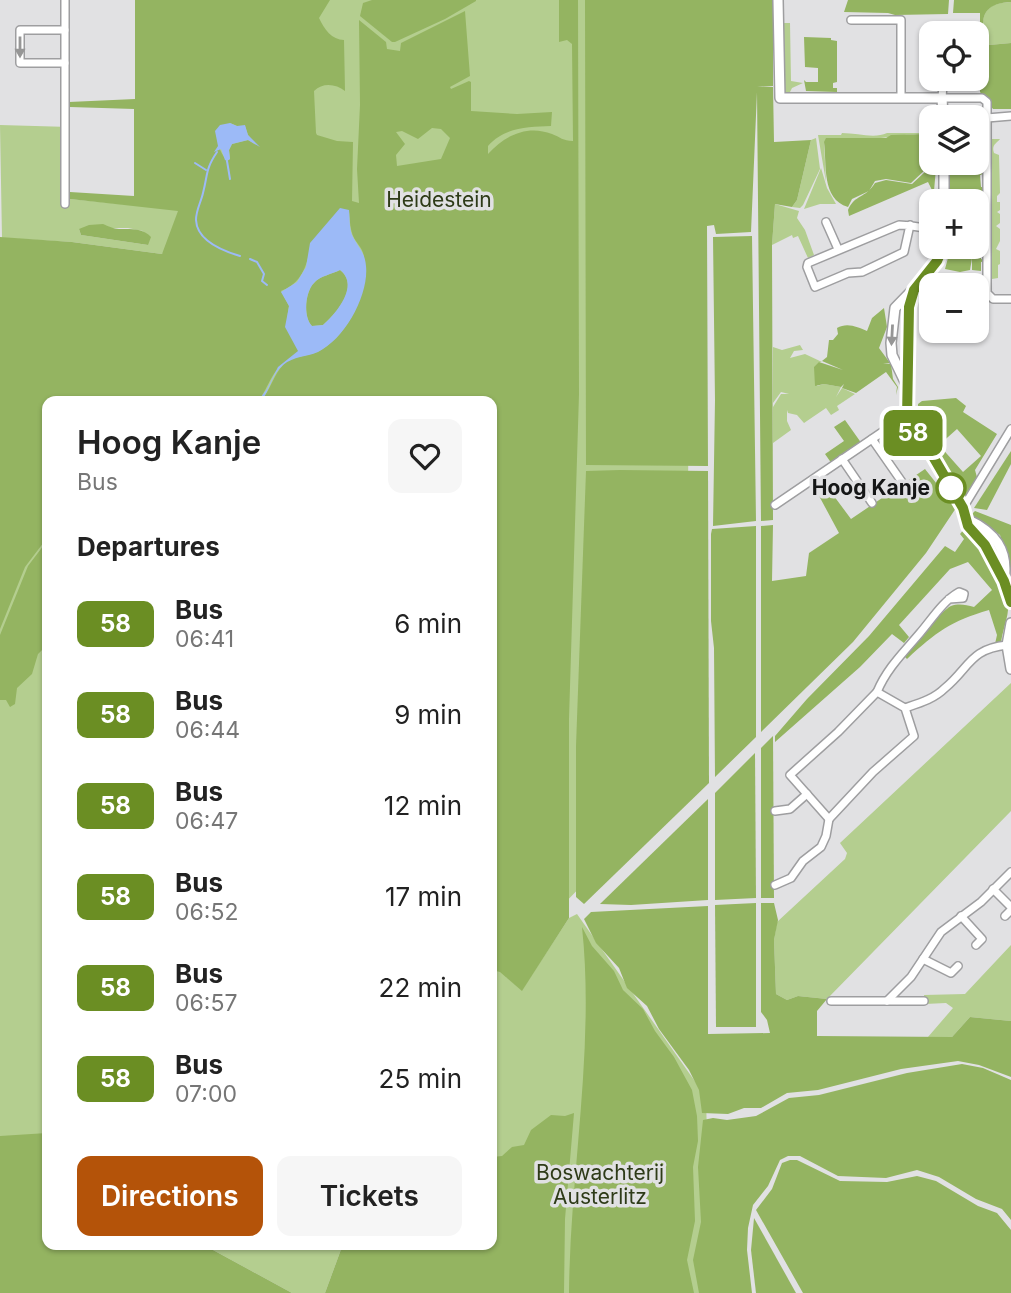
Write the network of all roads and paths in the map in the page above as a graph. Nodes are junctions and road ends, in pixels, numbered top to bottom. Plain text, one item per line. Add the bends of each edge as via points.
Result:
1 (65, 0) edge
2 (778, 0) edge
3 (851, 20) dead end
4 (65, 30) junction
5 (65, 63) junction
6 (942, 91) edge
7 (901, 98) junction
8 (942, 98) junction
9 (942, 105) edge
10 (987, 105) edge
11 (1011, 117) edge
12 (989, 118) edge
13 (987, 175) edge
14 (65, 204) dead end
15 (826, 222) dead end
16 (910, 225) junction
17 (919, 226) edge
18 (838, 249) junction
19 (938, 259) edge
20 (914, 290) junction
21 (1011, 299) edge
22 (906, 384) junction
23 (907, 418) junction
24 (1011, 429) edge
25 (873, 439) junction
26 (842, 459) junction
27 (902, 482) dead end
28 (872, 503) dead end
29 (775, 505) dead end
30 (963, 508) junction
31 (1011, 598) edge
32 (949, 599) dead end
33 (1011, 623) edge
34 (1007, 645) junction
35 (1011, 669) edge
36 (877, 692) junction
37 (905, 708) junction
38 (807, 794) junction
39 (775, 811) dead end
40 (829, 818) junction
41 (1011, 872) edge
42 (775, 885) dead end
43 (993, 889) junction
44 (1009, 911) edge
45 (961, 916) junction
46 (976, 946) dead end
47 (923, 959) junction
48 (958, 966) dead end
49 (887, 1001) junction
50 (924, 1001) dead end
51 (831, 1002) dead end

1 - 4 street
2 - 7 street via 780,98
3 - 7 street via 901,20
4 - 5 street
4 -> 5 street via 20,30 20,63
5 - 14 street
6 - 8 street
7 - 8 street
8 - 9 street
8 - 10 street via 982,98
11 - 12 street
13 - 21 street via 987,293 993,299
15 - 18 street
16 - 17 street
16 - 18 street
16 - 18 street via 904,252 815,287 808,263
19 - 20 street
20 - 22 street via 909,307
20 -> 22 street via 895,308 891,343
22 - 23 street
23 - 25 street
23 - 30 street
24 - 30 street
25 - 26 street
25 - 27 street
26 - 28 street
26 - 29 street
30 - 31 street via 968,526 985,545
32 - 36 street via 890,667
33 - 34 street
34 - 35 street
34 - 37 street via 977,654 937,695
36 - 37 street
36 - 38 street via 790,775
37 - 40 street via 914,737
38 - 39 street via 790,809
38 - 40 street
40 - 42 street via 821,847 791,877
41 - 43 street
43 - 44 street
43 - 45 street
45 - 46 street via 982,939
45 - 47 street via 941,932
47 - 48 street via 951,974
47 - 49 street
49 - 50 street
49 - 51 street

